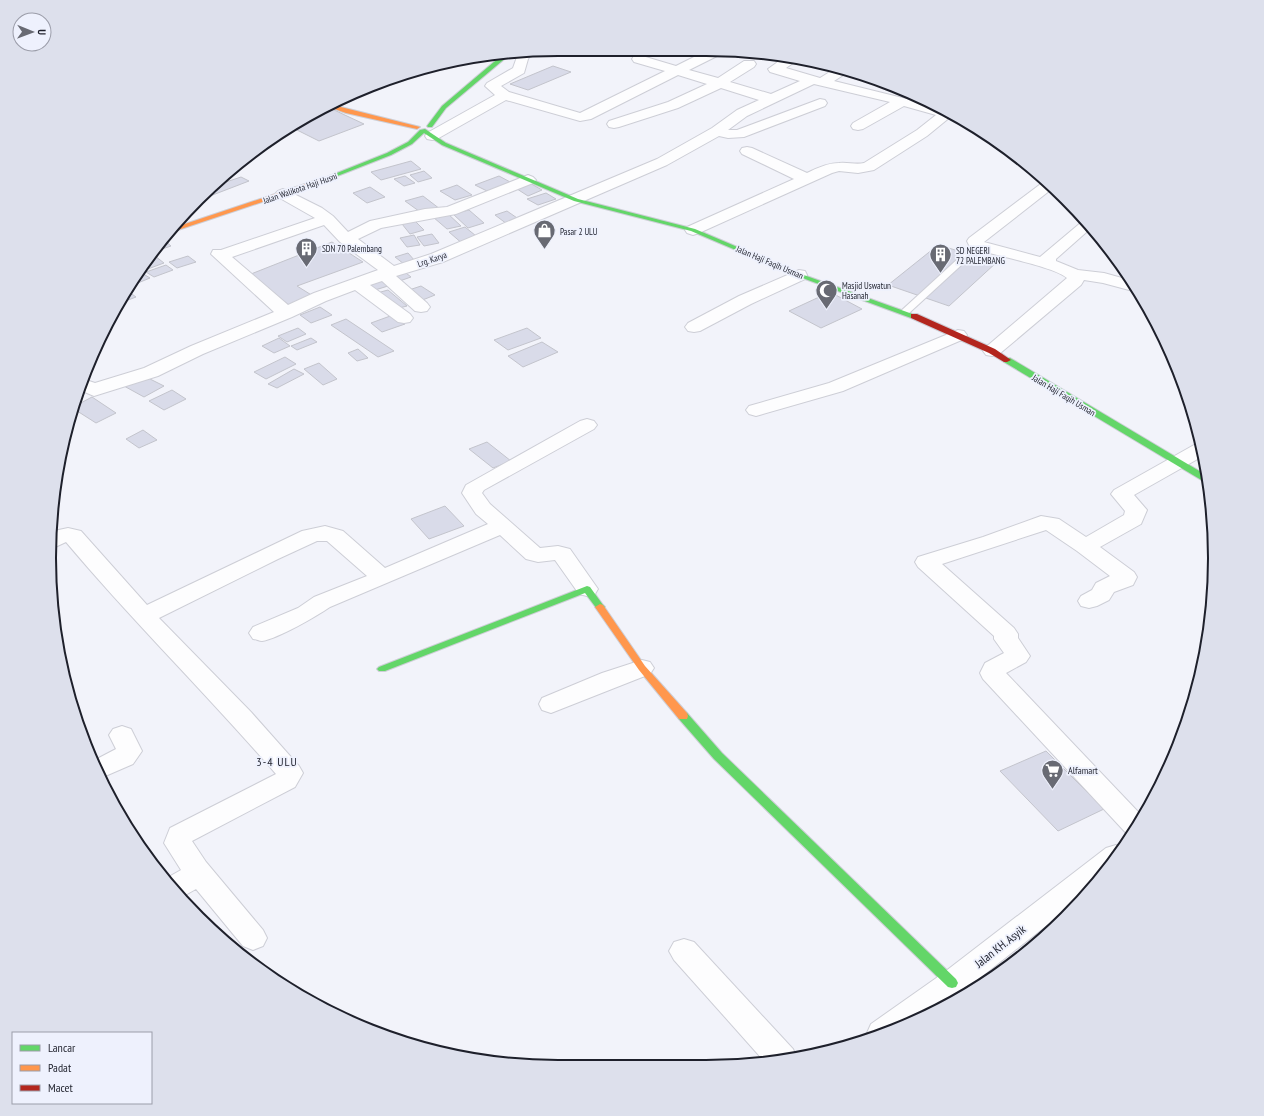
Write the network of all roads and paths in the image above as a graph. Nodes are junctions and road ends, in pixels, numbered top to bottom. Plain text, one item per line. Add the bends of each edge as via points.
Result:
1 (706, 56) edge
2 (523, 57) edge
3 (501, 59) edge
4 (639, 59) dead end
5 (785, 62) edge
6 (749, 64) dead end
7 (676, 71) junction
8 (836, 73) edge
9 (817, 81) junction
10 (718, 84) junction
11 (504, 95) junction
12 (772, 99) junction
13 (902, 101) junction
14 (820, 103) dead end
15 (336, 108) edge
16 (929, 108) edge
17 (948, 118) edge
18 (614, 124) dead end
19 (858, 126) dead end
20 (424, 130) junction
21 (717, 131) junction
22 (407, 133) dead end
23 (747, 151) dead end
24 (807, 179) junction
25 (528, 180) junction
26 (1044, 188) edge
27 (283, 194) junction
28 (576, 200) junction
29 (327, 219) junction
30 (1083, 227) edge
31 (181, 228) edge
32 (693, 230) junction
33 (346, 239) junction
34 (965, 257) dead end
35 (1047, 264) junction
36 (388, 273) junction
37 (1073, 274) junction
38 (800, 275) junction
39 (357, 283) junction
40 (1126, 284) edge
41 (421, 307) dead end
42 (905, 312) junction
43 (286, 313) junction
44 (404, 318) dead end
45 (694, 327) dead end
46 (958, 335) junction
47 (992, 351) junction
48 (85, 391) edge
49 (756, 410) dead end
50 (587, 425) dead end
51 (1196, 452) edge
52 (1178, 463) junction
53 (1201, 476) edge
54 (502, 526) junction
55 (57, 534) edge
56 (1085, 546) junction
57 (382, 578) junction
58 (587, 589) junction
59 (1089, 601) dead end
60 (144, 616) junction
61 (261, 633) dead end
62 (642, 668) junction
63 (382, 669) dead end
64 (551, 704) dead end
65 (122, 736) dead end
66 (102, 767) edge
67 (1132, 823) edge
68 (1101, 868) edge
69 (196, 870) junction
70 (178, 886) edge
71 (253, 938) dead end
72 (684, 951) dead end
73 (952, 983) junction
74 (897, 1022) edge
75 (778, 1055) edge

1 - 7 street
2 - 11 street via 519,70 492,86
3 - 20 street, Jalan Walikota Haji Husni via 444,107
4 - 7 street
5 - 9 street via 775,69
6 - 10 street
7 - 10 street
7 - 11 street via 583,117
8 - 9 street, Lrg. Karya
9 - 12 street, Lrg. Karya
9 - 13 street
10 - 12 street
10 - 18 street via 672,105
11 - 20 street
12 - 21 street, Lrg. Karya via 742,113
13 - 16 street
13 - 19 street
14 - 21 street via 739,134
15 - 20 street, Jalan Haji Faqih Usman
17 - 24 street via 869,167 833,168
20 - 22 street
20 - 25 street, Jalan Haji Faqih Usman via 437,140
20 - 27 street, Jalan Walikota Haji Husni via 410,143 389,154
21 - 28 street, Lrg. Karya via 662,162
23 - 24 street
24 - 32 street
25 - 28 street, Jalan Haji Faqih Usman
25 - 33 street via 450,211 376,224
26 - 35 street via 975,241 980,246
27 - 29 street
27 - 31 street, Jalan Walikota Haji Husni
28 - 32 street, Jalan Haji Faqih Usman
28 - 36 street, Lrg. Karya via 437,258
29 - 33 street
29 - 43 street via 220,254
30 - 35 street via 1048,257
32 - 38 street, Jalan Haji Faqih Usman
33 - 36 street
34 - 42 lane
35 - 37 street
36 - 39 street, Lrg. Karya
36 - 41 street
37 - 40 street
37 - 47 street via 1075,281
38 - 42 street, Jalan Haji Faqih Usman
38 - 45 street
39 - 43 street, Lrg. Karya
39 - 44 street
42 - 46 street, Jalan Haji Faqih Usman
43 - 48 street, Lrg. Karya via 151,372
46 - 47 street, Jalan Haji Faqih Usman
46 - 49 street via 838,386
47 - 52 street, Jalan Haji Faqih Usman
50 - 54 street via 473,489 472,493 483,509
51 - 52 street
52 - 53 street, Jalan Haji Faqih Usman
52 - 56 street via 1122,494 1136,510 1133,519
54 - 57 street
54 - 58 street via 534,554 562,554
55 - 60 street via 73,536
56 - 59 street via 1126,577 1125,580 1104,588 1101,595
56 - 67 street via 1051,524 1041,523 926,562 1006,634 1006,639 1018,656 993,669 992,673
57 - 60 street via 335,536 325,533 310,536 270,554
57 - 61 street via 322,602 306,613
58 - 62 street
58 - 63 street
60 - 69 street via 242,718 290,773 286,780 180,835 178,843
62 - 64 street
62 - 73 street via 718,756
65 - 66 street via 129,751
68 - 73 street, Jalan KH. Asyik
69 - 70 street via 193,877
69 - 71 street
72 - 75 street
73 - 74 street, Jalan KH. Asyik

